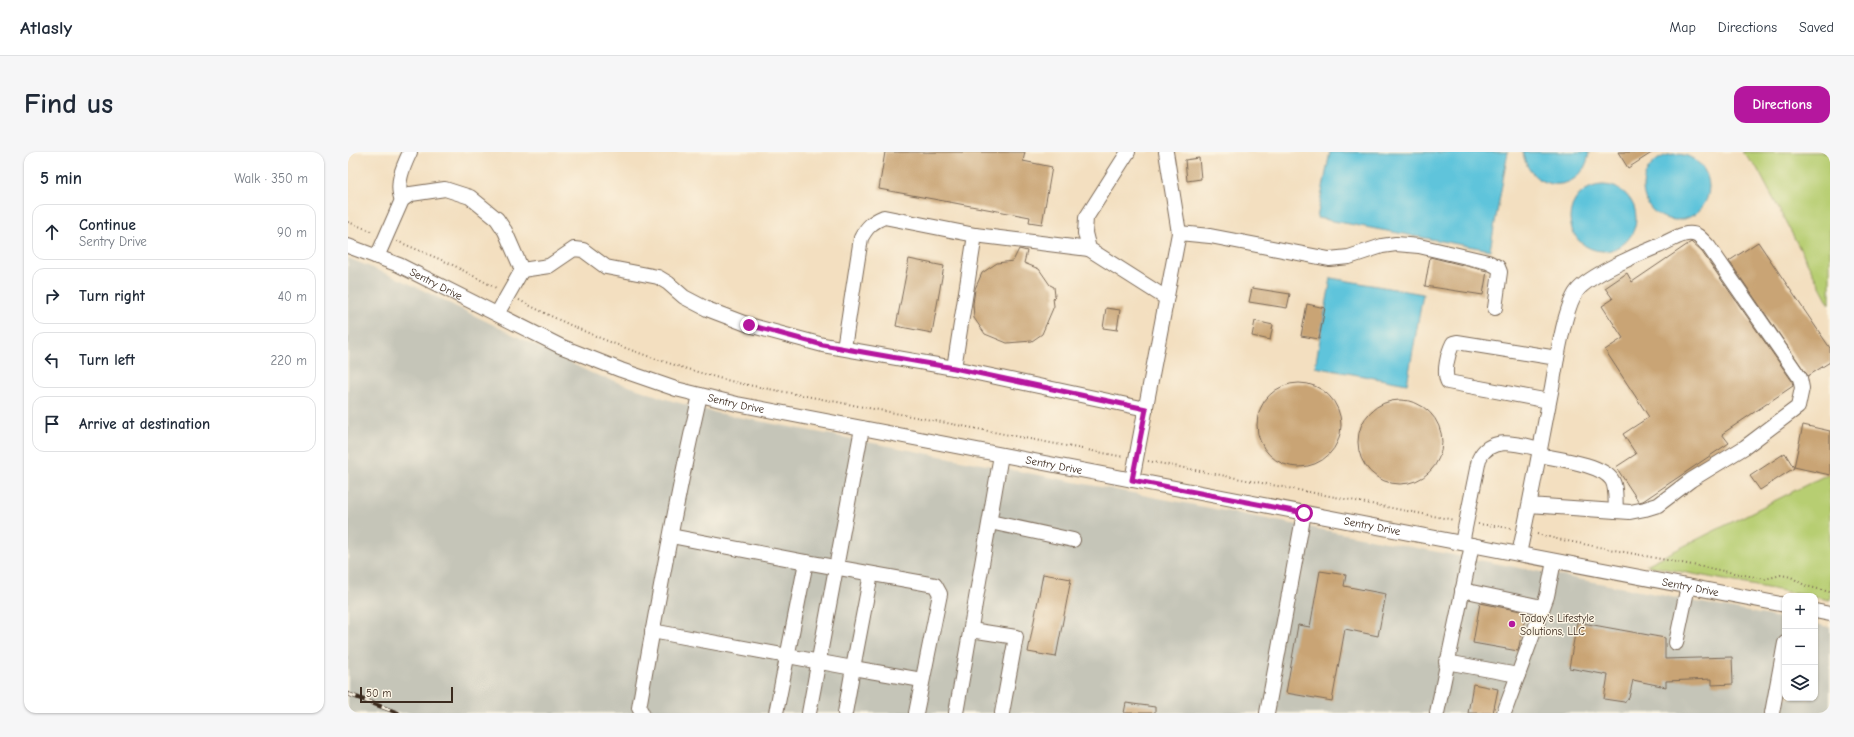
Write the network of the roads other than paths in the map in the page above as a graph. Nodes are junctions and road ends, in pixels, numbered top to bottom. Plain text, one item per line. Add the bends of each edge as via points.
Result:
1 (410, 152) edge
2 (1128, 152) edge
3 (1166, 152) edge
4 (402, 200) junction
5 (1179, 233) junction
6 (975, 234) junction
7 (348, 246) edge
8 (1088, 249) junction
9 (377, 257) junction
10 (522, 270) junction
11 (1166, 298) junction
12 (1495, 308) dead end
13 (497, 314) junction
14 (844, 348) junction
15 (1557, 358) junction
16 (954, 368) junction
17 (700, 395) junction
18 (1549, 401) junction
19 (1146, 409) junction
20 (862, 428) junction
21 (1539, 452) junction
22 (1001, 455) junction
23 (1132, 480) junction
24 (1529, 505) junction
25 (1616, 511) junction
26 (1304, 513) junction
27 (990, 522) junction
28 (671, 536) junction
29 (1072, 540) dead end
30 (1467, 544) junction
31 (1519, 554) junction
32 (1554, 561) junction
33 (806, 562) junction
34 (836, 568) junction
35 (871, 574) junction
36 (1688, 586) junction
37 (1462, 590) junction
38 (1782, 604) edge
39 (1542, 607) junction
40 (1818, 612) edge
41 (1830, 614) edge
42 (971, 630) junction
43 (652, 631) junction
44 (1676, 643) dead end
45 (787, 656) junction
46 (1782, 659) edge
47 (818, 662) junction
48 (1446, 662) junction
49 (853, 668) junction
50 (1518, 675) junction
51 (922, 680) junction
52 (642, 713) edge
53 (776, 713) edge
54 (809, 713) edge
55 (845, 713) edge
56 (916, 713) edge
57 (956, 713) edge
58 (1003, 713) edge
59 (1267, 713) edge
60 (1436, 713) edge
61 (1504, 713) edge
62 (1772, 713) edge

1 - 4 street via 400,175 399,193
2 - 8 street via 1086,218 1084,233
3 - 5 street
4 - 9 street
4 - 10 street via 411,194 445,189 470,197 497,219 506,231
5 - 11 street
5 - 12 street via 1210,236 1329,259 1350,257 1396,244 1419,246 1488,262 1498,267 1500,272
6 - 8 street
6 - 14 street via 884,218 874,221 861,238
6 - 16 street
7 - 9 street, Sentry Drive
8 - 11 street
9 - 13 street, Sentry Drive via 419,274
10 - 13 street
10 - 14 street via 549,266 574,249 583,250 606,267 658,277 684,297 707,310 749,325 823,345
11 - 19 street
13 - 17 street, Sentry Drive via 560,346 621,370
14 - 16 street
15 - 18 street
15 - 18 street via 1456,342 1450,349 1446,372 1448,382
15 - 25 street via 1568,312 1577,290 1633,256 1682,235 1693,234 1709,247 1800,378 1802,388 1798,407 1745,447 1691,480 1658,505 1630,512
16 - 19 street
17 - 20 street, Sentry Drive
17 - 28 street
18 - 21 street
19 - 23 street
20 - 22 street, Sentry Drive
20 - 34 street
21 - 24 street
21 - 25 street via 1603,472 1612,480 1615,489
21 - 30 street via 1507,442 1492,445 1482,452 1466,522
22 - 23 street, Sentry Drive
22 - 27 street
23 - 26 street, Sentry Drive
24 - 25 street
24 - 31 street
26 - 30 street, Sentry Drive
26 - 59 street
27 - 29 street
27 - 42 street
28 - 33 street
28 - 43 street
30 - 31 street, Sentry Drive
30 - 37 street
31 - 32 street, Sentry Drive
32 - 36 street, Sentry Drive
32 - 39 street
33 - 34 street
33 - 45 street
34 - 35 street
34 - 47 street
35 - 49 street
35 - 51 street via 934,585 940,594
36 - 38 street, Sentry Drive
36 - 44 street
37 - 39 street
37 - 48 street
39 - 50 street
40 - 41 street
42 - 57 street
42 - 58 street via 1016,637
43 - 45 street
43 - 52 street via 638,708
45 - 47 street
45 - 53 street
46 - 62 street
47 - 49 street
47 - 54 street
48 - 50 street
48 - 60 street
49 - 51 street
49 - 55 street
50 - 61 street
51 - 56 street

